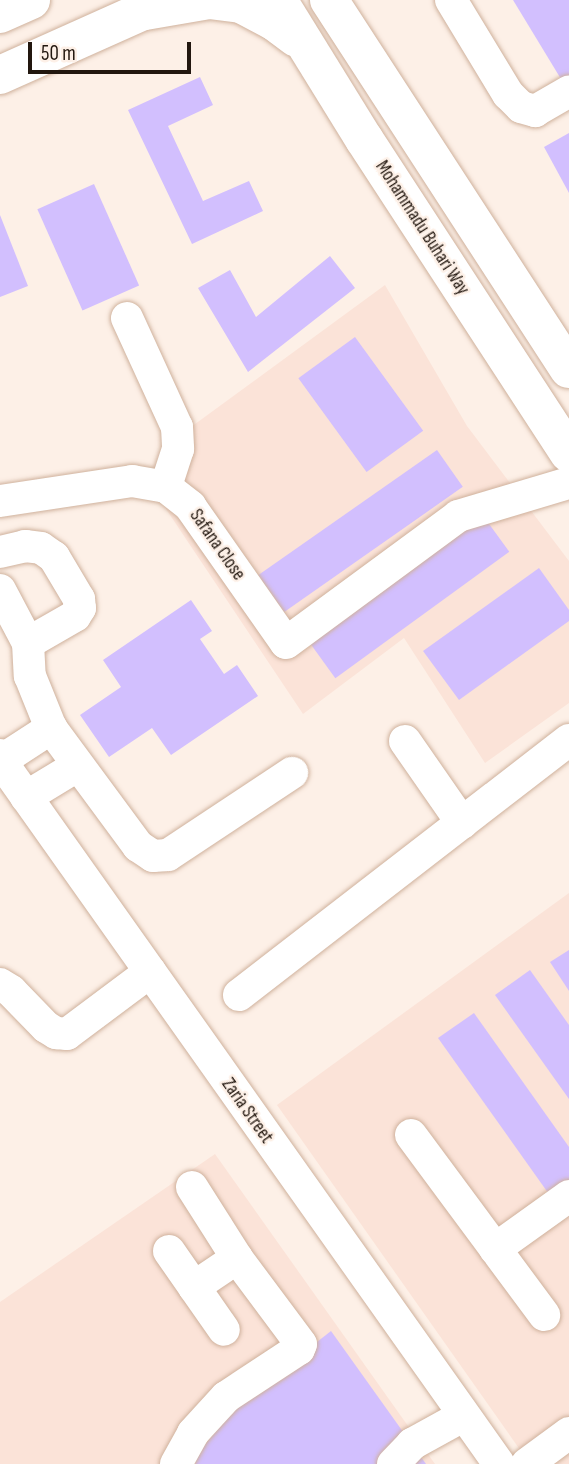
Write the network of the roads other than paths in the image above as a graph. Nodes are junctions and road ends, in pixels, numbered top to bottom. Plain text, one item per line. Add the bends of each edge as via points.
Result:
1 (32, 0) edge
2 (278, 0) edge
3 (451, 0) edge
4 (333, 3) edge
5 (156, 5) edge
6 (0, 14) edge
7 (308, 47) junction
8 (0, 75) edge
9 (569, 91) edge
10 (127, 317) dead end
11 (569, 369) edge
12 (569, 453) edge
13 (569, 484) edge
14 (166, 487) junction
15 (0, 501) edge
16 (0, 552) edge
17 (0, 590) edge
18 (28, 643) junction
19 (51, 728) junction
20 (569, 740) edge
21 (405, 741) dead end
22 (3, 766) edge
23 (77, 766) junction
24 (292, 773) dead end
25 (26, 797) junction
26 (462, 823) junction
27 (149, 972) junction
28 (0, 984) edge
29 (239, 995) dead end
30 (411, 1135) dead end
31 (192, 1187) dead end
32 (569, 1196) edge
33 (495, 1249) junction
34 (169, 1251) dead end
35 (237, 1258) junction
36 (194, 1287) junction
37 (544, 1315) dead end
38 (224, 1330) dead end
39 (463, 1416) junction
40 (569, 1433) edge
41 (176, 1464) edge
42 (393, 1464) edge
43 (499, 1464) edge
44 (527, 1464) edge

1 - 6 main road
2 - 7 main road, Mohammadu Buhari Way
3 - 9 street via 508,94 521,107 535,111
4 - 11 main road
5 - 7 main road via 209,0 241,4
5 - 8 main road
7 - 12 main road, Mohammadu Buhari Way
10 - 14 street via 177,426 178,449
13 - 14 street, Safana Close via 458,516 285,643 190,506
14 - 15 street via 132,481
16 - 18 street via 25,546 41,548 54,557 79,599 75,616
17 - 18 street
18 - 19 street via 30,676
19 - 22 street
19 - 23 street
20 - 26 street
21 - 26 street
22 - 25 street, Zaria Street
23 - 24 street via 138,846 153,856 168,855
23 - 25 street
25 - 27 street, Zaria Street
26 - 29 street
27 - 28 street via 67,1034 46,1027
27 - 39 street, Zaria Street
30 - 33 street
31 - 35 street
32 - 33 street
33 - 37 street
34 - 36 street
35 - 36 street
35 - 41 street via 299,1349 226,1397 193,1433
36 - 38 street
39 - 42 street via 412,1444
39 - 43 street, Zaria Street
40 - 44 street

